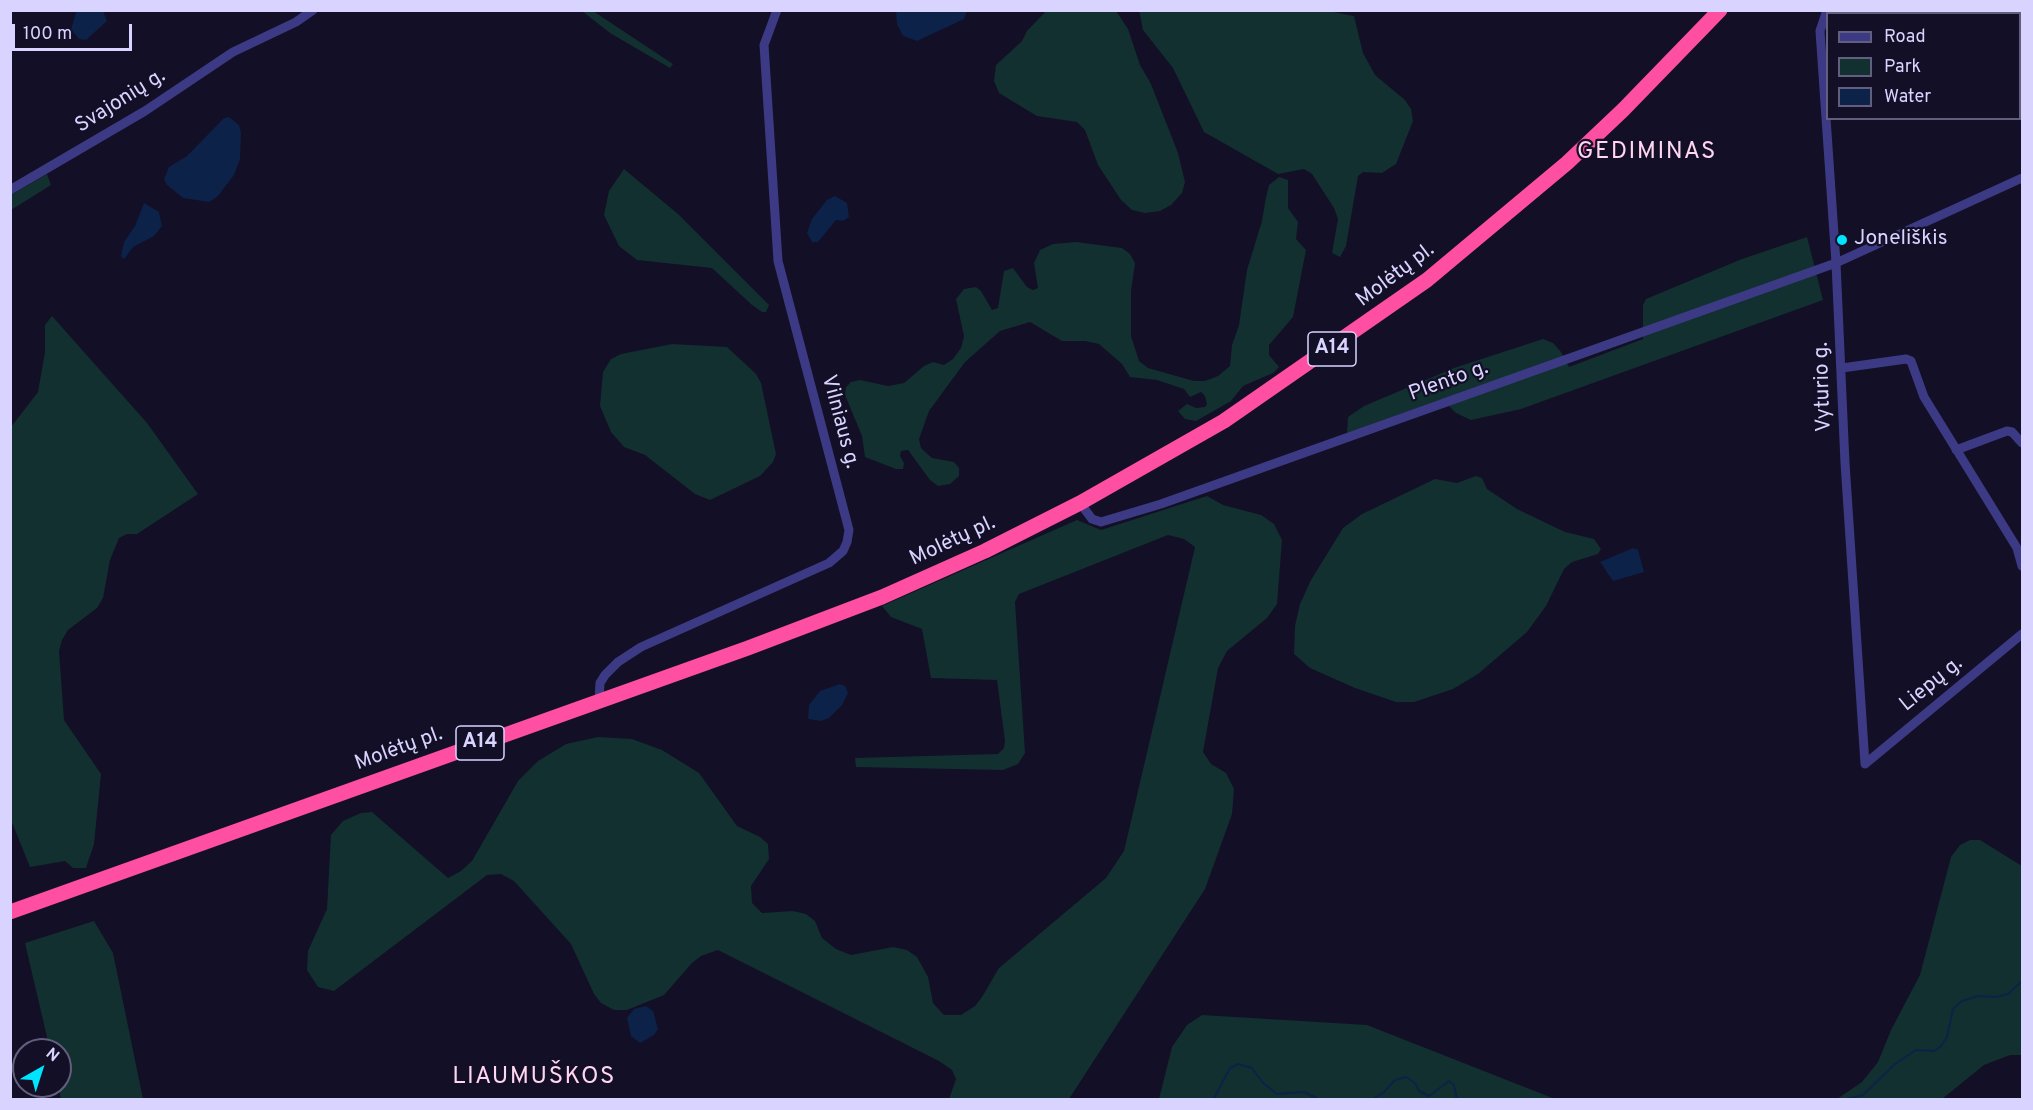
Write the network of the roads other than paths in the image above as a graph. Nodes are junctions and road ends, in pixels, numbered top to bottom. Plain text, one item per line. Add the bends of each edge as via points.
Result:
1 (313, 10) edge
2 (777, 10) edge
3 (1720, 10) edge
4 (1826, 13) edge
5 (1826, 118) edge
6 (1826, 120) edge
7 (2022, 178) edge
8 (10, 190) edge
9 (1836, 263) junction
10 (1842, 368) junction
11 (2022, 443) edge
12 (1956, 450) junction
13 (1080, 503) junction
14 (2022, 566) edge
15 (2022, 634) edge
16 (599, 700) junction
17 (1865, 764) joint
18 (10, 912) edge

1 - 8 street, Svajonių g. via 233,52 146,111
2 - 16 street, Vilniaus g. via 764,45 778,261 849,530 847,542 829,563 641,647 605,675
3 - 13 highway, Molėtų pl. / A14 via 1567,163 1427,280 1224,421
4 - 5 street, Vyturio g. via 1820,31
6 - 9 street, Vyturio g.
7 - 9 street
9 - 10 street, Vyturio g.
9 - 13 street, Plento g. via 1161,504 1101,522 1092,519
10 - 12 street via 1906,359 1911,362 1924,397
10 - 17 street, Vyturio g.
11 - 12 street via 2007,431
12 - 14 street via 2017,548
13 - 16 highway, Molėtų pl. / A14 via 882,597
15 - 17 street, Liepų g.
16 - 18 highway, Molėtų pl. / A14

